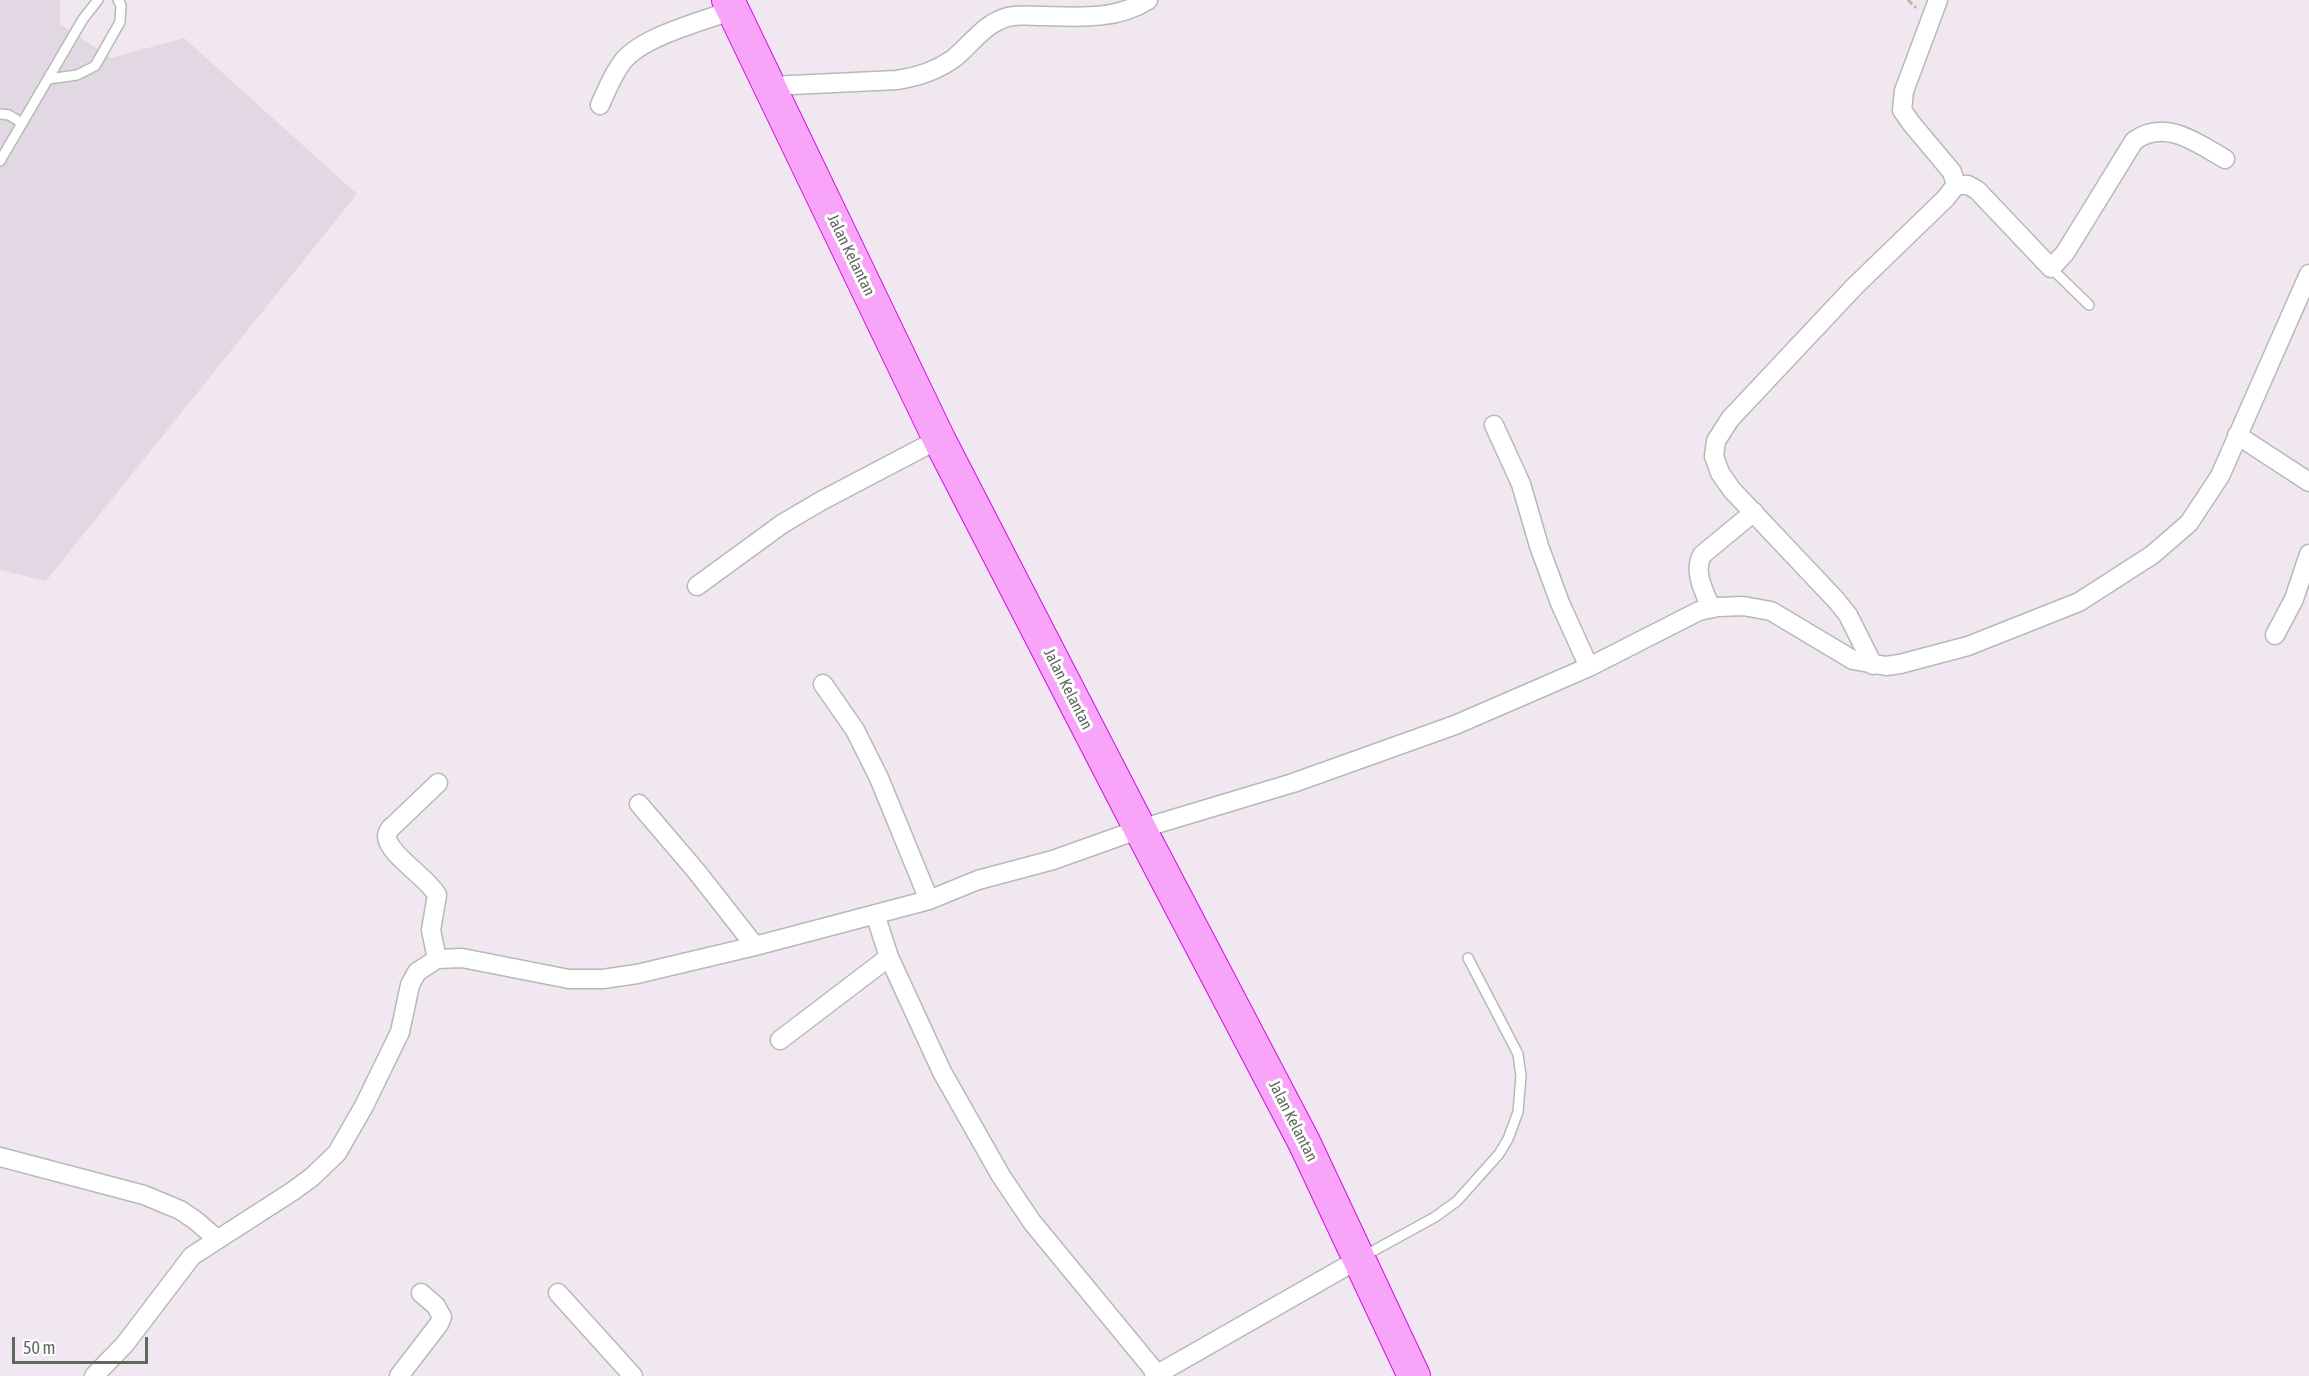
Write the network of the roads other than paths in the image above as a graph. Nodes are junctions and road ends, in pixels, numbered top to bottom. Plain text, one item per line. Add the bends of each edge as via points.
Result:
1 (98, 0) edge
2 (118, 0) edge
3 (1148, 0) edge
4 (1938, 0) edge
5 (730, 5) edge
6 (1113, 7) edge
7 (49, 79) junction
8 (771, 86) junction
9 (600, 105) dead end
10 (0, 114) edge
11 (22, 123) junction
12 (2225, 159) dead end
13 (0, 161) edge
14 (1956, 185) junction
15 (2051, 267) junction
16 (2309, 274) edge
17 (2089, 304) dead end
18 (1494, 425) dead end
19 (2237, 435) junction
20 (939, 439) junction
21 (2309, 482) edge
22 (1754, 512) junction
23 (2309, 555) edge
24 (697, 586) dead end
25 (1711, 608) junction
26 (2275, 635) dead end
27 (1873, 665) junction
28 (1589, 667) junction
29 (823, 684) dead end
30 (438, 783) dead end
31 (639, 804) dead end
32 (1140, 829) junction
33 (929, 900) junction
34 (875, 914) junction
35 (755, 946) junction
36 (889, 957) junction
37 (1468, 957) dead end
38 (436, 959) junction
39 (780, 1040) dead end
40 (0, 1157) edge
41 (217, 1239) junction
42 (1359, 1259) junction
43 (421, 1293) dead end
44 (558, 1293) dead end
45 (1155, 1375) edge
46 (94, 1376) edge
47 (399, 1376) edge
48 (633, 1376) edge
49 (1414, 1376) edge

1 - 7 lane
2 - 7 lane via 120,22 95,66 77,75
3 - 6 street
4 - 14 street via 1904,91 1902,110 1952,172
5 - 8 highway, Jalan Kelantan
5 - 9 street via 641,46 624,59
6 - 8 street via 1081,17 1006,18 986,28 952,60 916,77
7 - 11 lane
8 - 20 highway, Jalan Kelantan
10 - 11 lane
11 - 13 lane
12 - 15 street via 2177,134 2143,134 2134,141 2065,253
14 - 15 street via 1977,190
14 - 22 street via 1730,419 1716,441 1714,456 1720,473
15 - 17 lane
16 - 19 street
18 - 28 street via 1514,465 1560,603
19 - 21 street
19 - 27 street via 2220,476 2189,523 2152,555 2079,602 1968,646 1900,664
20 - 24 street via 782,524
20 - 32 highway, Jalan Kelantan
22 - 25 street via 1701,555 1699,578
22 - 27 street via 1848,615
23 - 26 street via 2294,599
25 - 27 street via 1743,606 1771,611 1853,660
25 - 28 street
28 - 32 street via 1385,752
29 - 33 street via 855,730 879,778
30 - 38 street via 388,831 387,838 394,851 438,895 431,930
31 - 35 street
32 - 33 street via 1053,860 978,880
32 - 42 highway, Jalan Kelantan via 1304,1142
33 - 34 street
34 - 35 street
34 - 36 street
35 - 38 street via 638,974 587,980 462,958
36 - 39 street
36 - 45 street via 942,1072 1001,1176 1032,1222
37 - 42 lane via 1518,1054 1518,1112 1508,1139 1457,1201
38 - 41 street via 417,972 400,1032 337,1153 293,1191
40 - 41 street via 144,1195 180,1210
41 - 46 street via 192,1256 125,1344
42 - 45 street
42 - 49 highway, Jalan Kelantan
43 - 47 street via 442,1317
44 - 48 street

